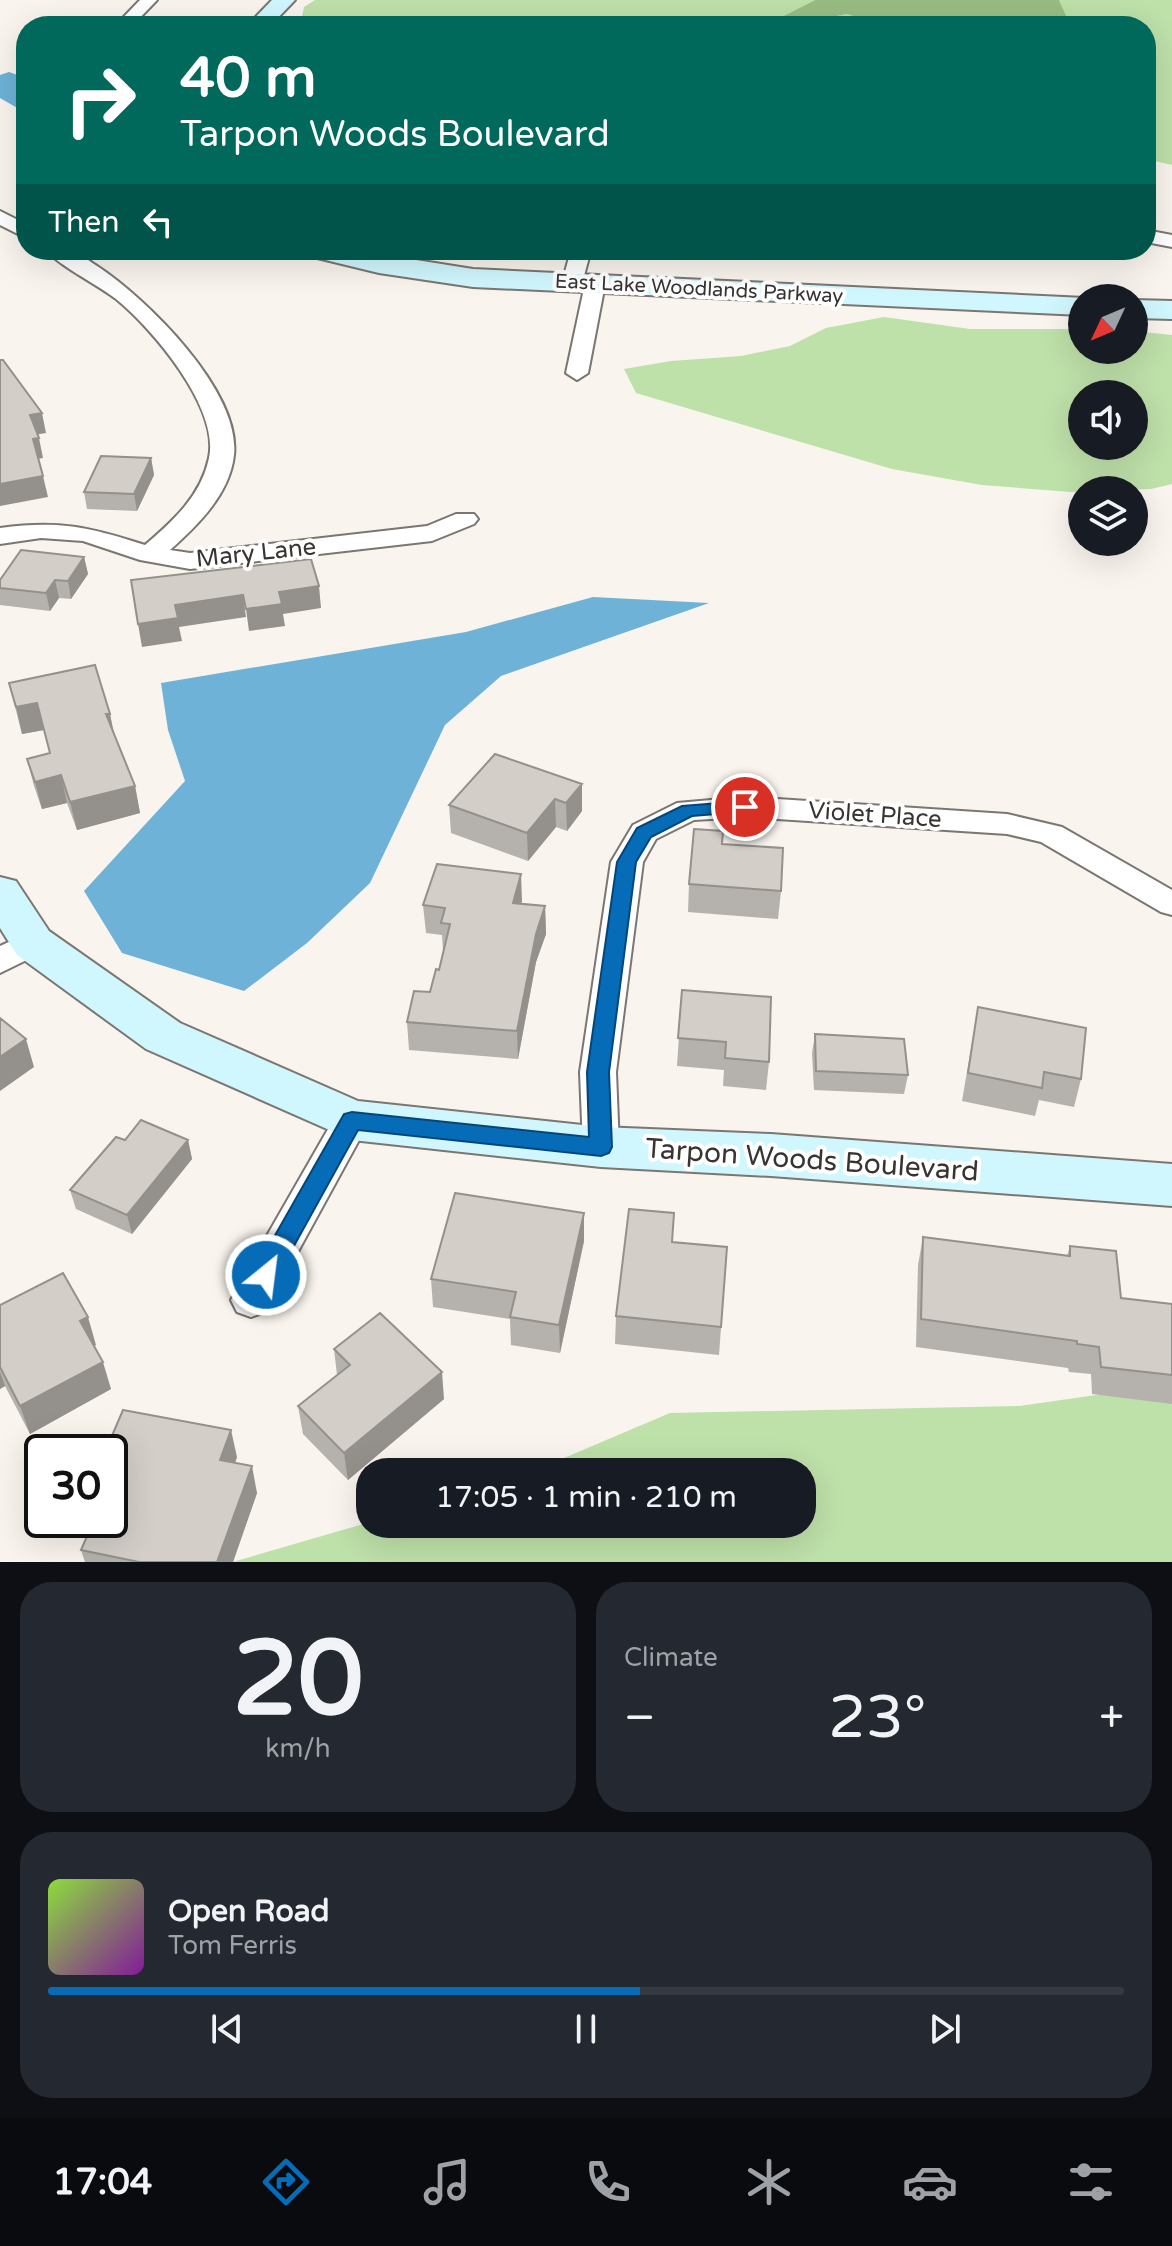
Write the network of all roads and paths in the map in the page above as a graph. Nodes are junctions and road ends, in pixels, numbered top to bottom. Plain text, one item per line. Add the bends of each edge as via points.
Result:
1 (149, 0) edge
2 (284, 0) edge
3 (133, 16) edge
4 (268, 16) edge
5 (73, 260) edge
6 (365, 260) edge
7 (582, 260) edge
8 (584, 283) junction
9 (1068, 305) edge
10 (1148, 309) edge
11 (1172, 310) edge
12 (577, 373) dead end
13 (465, 519) dead end
14 (0, 536) edge
15 (149, 555) junction
16 (0, 892) edge
17 (1172, 904) edge
18 (17, 952) edge
19 (352, 1120) junction
20 (601, 1147) junction
21 (1172, 1185) edge
22 (251, 1300) dead end

1 - 3 street
2 - 4 street
5 - 15 street via 151,316 190,366 217,421 222,457 204,502
6 - 8 street, East Lake Woodlands Parkway via 421,272
7 - 8 street
8 - 9 street, East Lake Woodlands Parkway
8 - 12 street
10 - 11 street
13 - 15 street, Mary Lane via 432,533 224,558 190,561
14 - 15 street, Mary Lane via 41,530 86,534
16 - 18 street, Tarpon Woods Boulevard
17 - 20 street, Violet Place via 1051,834 1007,824 745,807 688,810 644,832 627,862 598,1072
18 - 19 street, Tarpon Woods Boulevard via 163,1036
19 - 20 street, Tarpon Woods Boulevard
19 - 22 street
20 - 21 street, Tarpon Woods Boulevard

